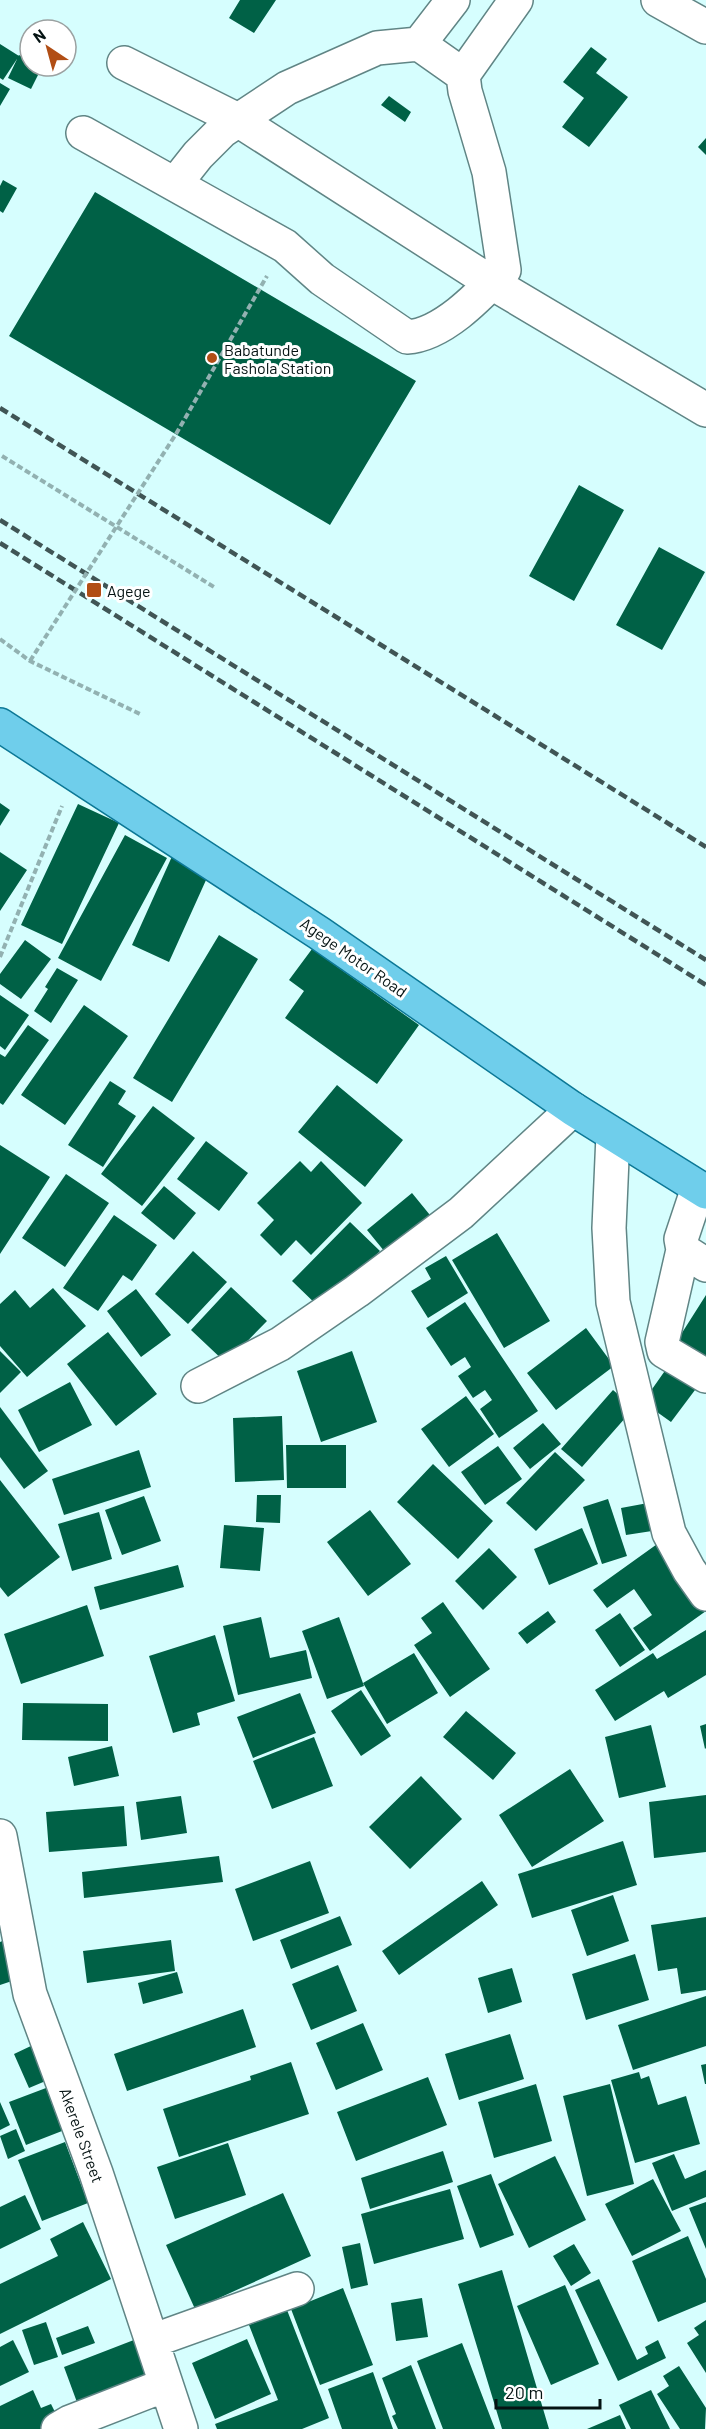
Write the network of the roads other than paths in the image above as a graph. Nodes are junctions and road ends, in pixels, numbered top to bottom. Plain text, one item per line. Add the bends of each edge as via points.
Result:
1 (453, 0) edge
2 (516, 0) edge
3 (658, 0) edge
4 (706, 27) edge
5 (419, 44) junction
6 (124, 63) dead end
7 (464, 75) junction
8 (238, 120) junction
9 (83, 134) dead end
10 (175, 184) junction
11 (492, 283) junction
12 (706, 410) edge
13 (0, 725) edge
14 (573, 1109) junction
15 (613, 1135) junction
16 (702, 1190) edge
17 (695, 1258) edge
18 (706, 1376) edge
19 (198, 1386) dead end
20 (706, 1594) edge
21 (0, 1836) edge
22 (297, 2289) dead end
23 (152, 2341) junction
24 (165, 2385) junction
25 (58, 2429) edge
26 (181, 2429) edge

1 - 5 street
2 - 7 street
3 - 4 street
5 - 7 street
5 - 8 street via 376,48 287,88
6 - 8 street
7 - 11 street via 465,91 489,172 504,270
8 - 10 street via 198,154
8 - 11 street
9 - 10 street
10 - 11 street via 285,246 322,279 407,337 449,319
11 - 12 street
13 - 14 main road, Agege Motor Road via 319,933
14 - 15 main road, Agege Motor Road
14 - 19 street via 461,1213 357,1292 280,1344
15 - 16 main road, Agege Motor Road
15 - 20 street via 609,1228 613,1302 669,1533
16 - 17 street via 681,1239
17 - 18 street via 662,1342 664,1351
21 - 23 street, Akerele Street via 30,1994
22 - 23 street
23 - 24 street, Akerele Street
24 - 25 street
24 - 26 street, Akerele Street

